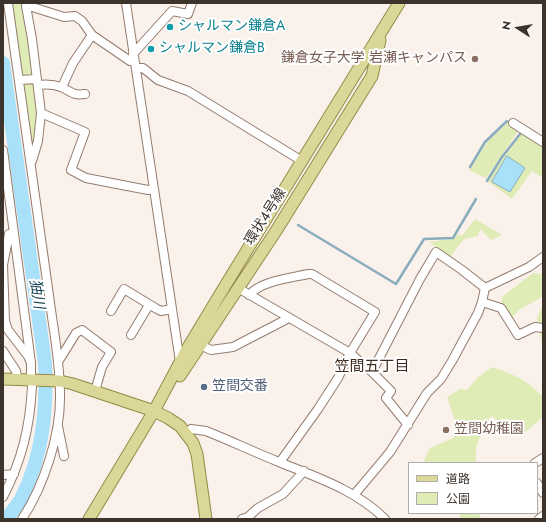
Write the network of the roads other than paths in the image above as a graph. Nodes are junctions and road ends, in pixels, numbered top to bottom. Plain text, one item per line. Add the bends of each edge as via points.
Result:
1 (8, 3) edge
2 (126, 3) edge
3 (192, 3) edge
4 (399, 3) edge
5 (383, 30) junction
6 (92, 35) junction
7 (134, 61) junction
8 (19, 80) junction
9 (38, 82) junction
10 (62, 87) junction
11 (85, 94) dead end
12 (41, 113) junction
13 (513, 123) dead end
14 (543, 142) edge
15 (3, 150) edge
16 (302, 161) junction
17 (31, 162) junction
18 (154, 189) junction
19 (8, 233) edge
20 (543, 257) edge
21 (238, 288) junction
22 (485, 288) junction
23 (249, 295) junction
24 (482, 302) junction
25 (149, 305) junction
26 (172, 309) junction
27 (111, 311) dead end
28 (289, 318) junction
29 (543, 328) edge
30 (131, 335) dead end
31 (200, 346) junction
32 (3, 351) edge
33 (350, 353) junction
34 (58, 362) junction
35 (31, 363) junction
36 (181, 367) junction
37 (372, 372) junction
38 (3, 379) edge
39 (18, 380) junction
40 (58, 381) junction
41 (32, 382) junction
42 (94, 391) junction
43 (154, 411) junction
44 (58, 424) junction
45 (408, 424) junction
46 (186, 434) junction
47 (64, 456) dead end
48 (280, 462) junction
49 (304, 471) junction
50 (14, 474) junction
51 (3, 475) edge
52 (354, 495) junction
53 (3, 497) edge
54 (543, 516) edge
55 (246, 518) edge
56 (22, 519) edge
57 (89, 519) edge
58 (206, 519) edge
59 (385, 519) edge
60 (539, 519) edge

1 - 8 street
2 - 7 street
3 - 7 street via 188,14 172,11
4 - 5 main road, 環状4号線
5 - 16 main road, 環状4号線
5 - 21 main road, 環状4号線 via 372,76
6 - 7 street via 130,61
6 - 9 street via 75,16 64,17 26,6
6 - 10 street via 73,63
7 - 16 street via 158,80 188,91
7 - 18 street
8 - 9 street
8 - 17 street
9 - 10 street
9 - 12 street
10 - 11 street via 77,95
12 - 17 street via 38,141
12 - 18 street via 85,132 71,170 86,178
13 - 14 street
15 - 19 street
16 - 36 main road, 環状4号線 via 228,281
17 - 34 street
18 - 26 street
19 - 35 street
19 - 35 street via 3,265 5,321 8,330
20 - 22 street via 529,267
21 - 23 street
21 - 31 main road, 環状4号線
22 - 24 street
22 - 37 street via 436,252
23 - 28 street
23 - 33 street via 265,284 312,274 375,312
24 - 29 street via 501,308 518,335 535,327
24 - 45 street via 452,362 441,379 427,393
25 - 26 street via 162,311
25 - 27 street via 124,290
25 - 30 street
26 - 36 street
28 - 31 street via 233,346 211,350
28 - 33 street
31 - 36 main road, 環状4号線
32 - 39 street
33 - 37 street
33 - 48 street via 338,378
34 - 40 street
34 - 42 street via 76,333 82,330 111,352 102,367
35 - 41 street
36 - 43 main road, 環状4号線
37 - 45 street via 391,391 386,398
38 - 39 main road
39 - 41 main road
40 - 41 main road
40 - 42 main road
40 - 44 street
41 - 50 street via 30,416
42 - 43 main road
43 - 46 main road via 180,426
43 - 57 main road, 環状4号線
44 - 47 street
44 - 56 street via 47,465 36,494
45 - 52 street via 390,452
46 - 48 street via 191,429 206,431
46 - 58 main road via 196,454
48 - 49 street
49 - 52 street
49 - 55 street via 283,494
50 - 51 street
50 - 53 street
52 - 59 street
54 - 60 street

